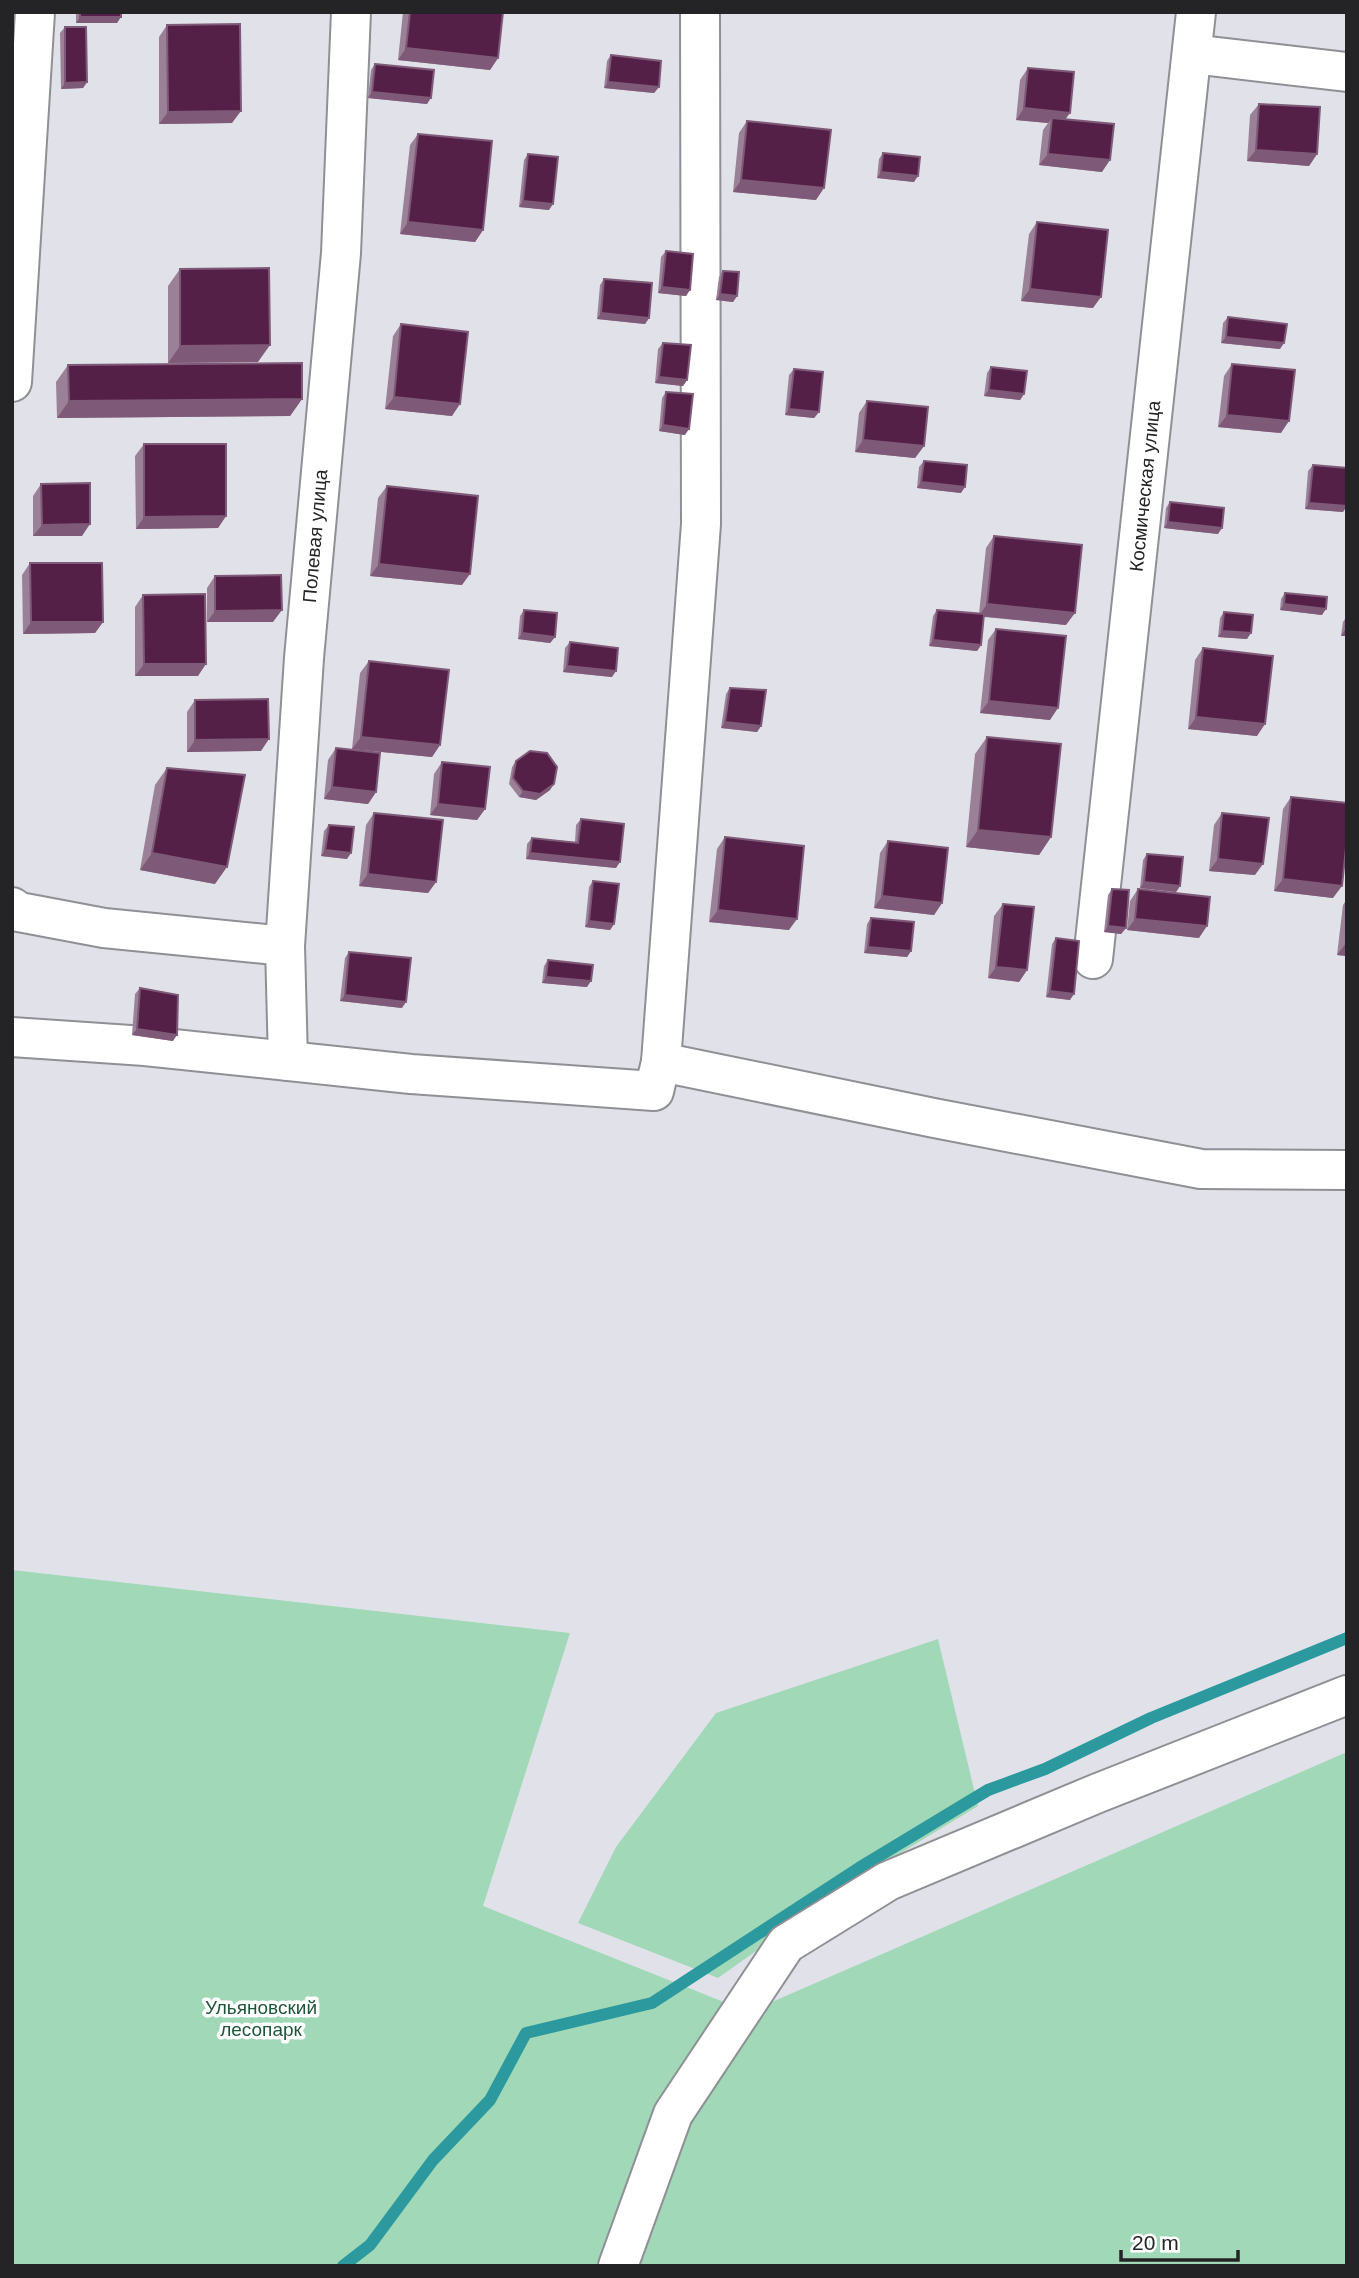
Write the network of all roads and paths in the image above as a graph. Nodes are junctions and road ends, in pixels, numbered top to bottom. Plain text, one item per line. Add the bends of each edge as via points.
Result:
1 (35, 12) edge
2 (351, 12) edge
3 (700, 12) edge
4 (1196, 12) edge
5 (1192, 54) junction
6 (1347, 72) edge
7 (12, 382) edge
8 (12, 907) edge
9 (285, 946) junction
10 (1093, 959) dead end
11 (12, 1037) edge
12 (288, 1060) junction
13 (660, 1062) junction
14 (1347, 1170) edge
15 (1347, 1695) edge
16 (618, 2266) edge

1 - 7 street
2 - 9 street, Полевая улица via 341,253 304,658
3 - 13 street via 701,524
4 - 5 street, Космическая улица
5 - 6 street
5 - 10 street, Космическая улица
8 - 9 street via 104,928
9 - 12 street, Полевая улица
11 - 12 street
12 - 13 street via 411,1074 654,1091
13 - 14 street via 1201,1169
15 - 16 street via 888,1881 786,1944 673,2113

